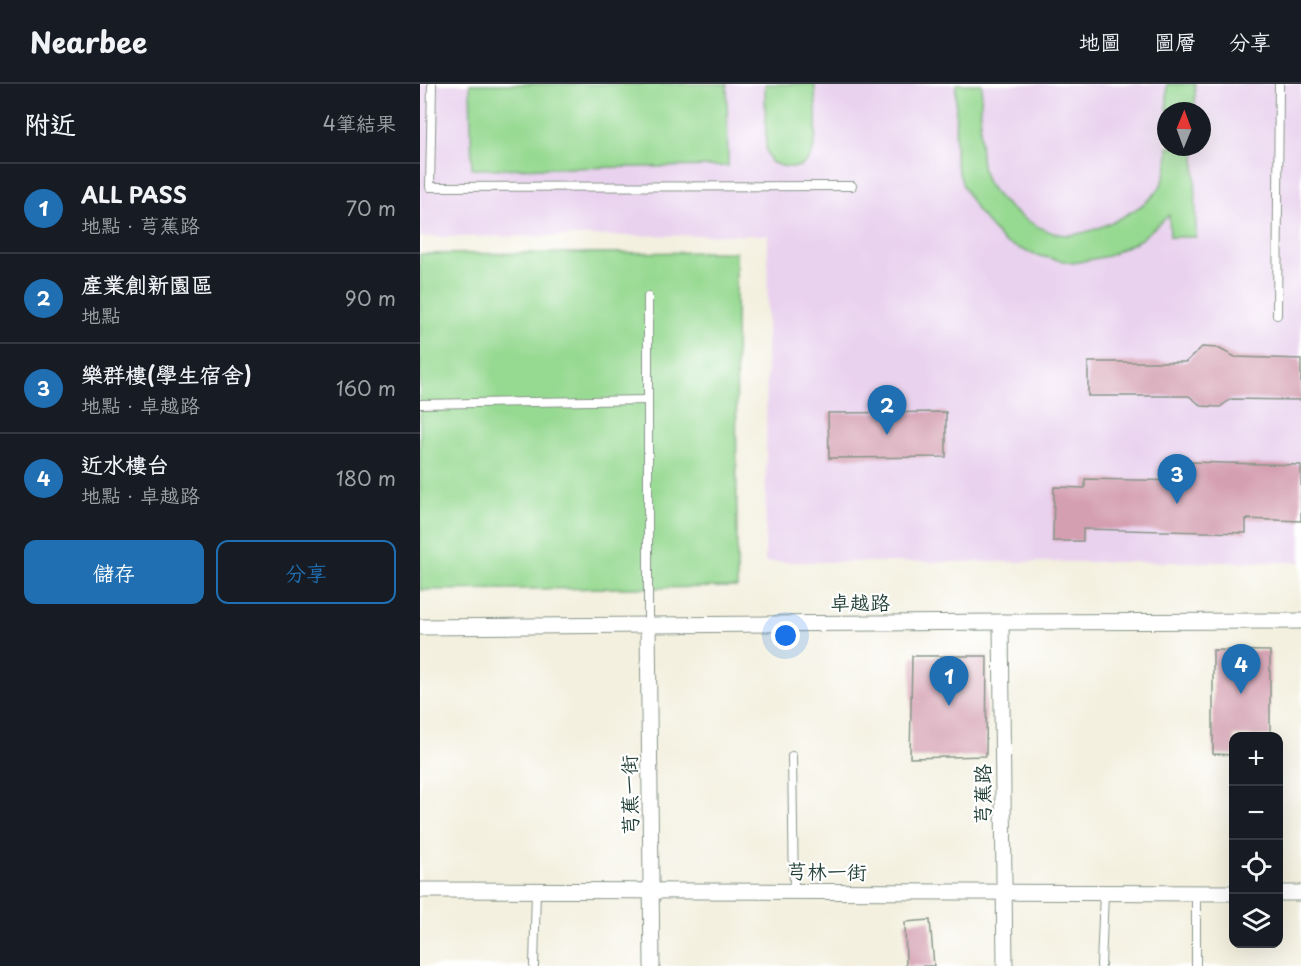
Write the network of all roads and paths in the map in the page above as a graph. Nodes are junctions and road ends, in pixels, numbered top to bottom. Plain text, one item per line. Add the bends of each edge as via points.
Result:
1 (432, 84) edge
2 (1279, 84) edge
3 (852, 186) dead end
4 (648, 297) dead end
5 (1277, 315) dead end
6 (648, 400) junction
7 (420, 404) edge
8 (1301, 621) edge
9 (1001, 622) junction
10 (648, 624) junction
11 (420, 627) edge
12 (792, 756) dead end
13 (420, 890) edge
14 (536, 890) junction
15 (651, 890) junction
16 (794, 891) junction
17 (1004, 893) junction
18 (1104, 893) junction
19 (1196, 893) junction
20 (1229, 893) edge
21 (1283, 893) edge
22 (1301, 893) edge
23 (534, 966) edge
24 (651, 966) edge
25 (1005, 966) edge
26 (1101, 966) edge
27 (1196, 966) edge

1 - 3 lane via 430,187
2 - 5 lane
4 - 6 lane
6 - 7 lane
6 - 10 lane
8 - 9 street, 卓越路
9 - 10 street, 卓越路
9 - 17 street, 芎蕉路
10 - 11 street, 卓越路
10 - 15 street, 芎蕉一街
12 - 16 lane
13 - 14 street, 芎林一街
14 - 15 street, 芎林一街
14 - 23 lane
15 - 16 street, 芎林一街
15 - 24 street, 芎蕉一街
16 - 17 street, 芎林一街
17 - 18 street, 芎林一街
17 - 25 street, 芎蕉路
18 - 19 street, 芎林一街
18 - 26 lane
19 - 20 street, 芎林一街
19 - 27 lane
21 - 22 street

